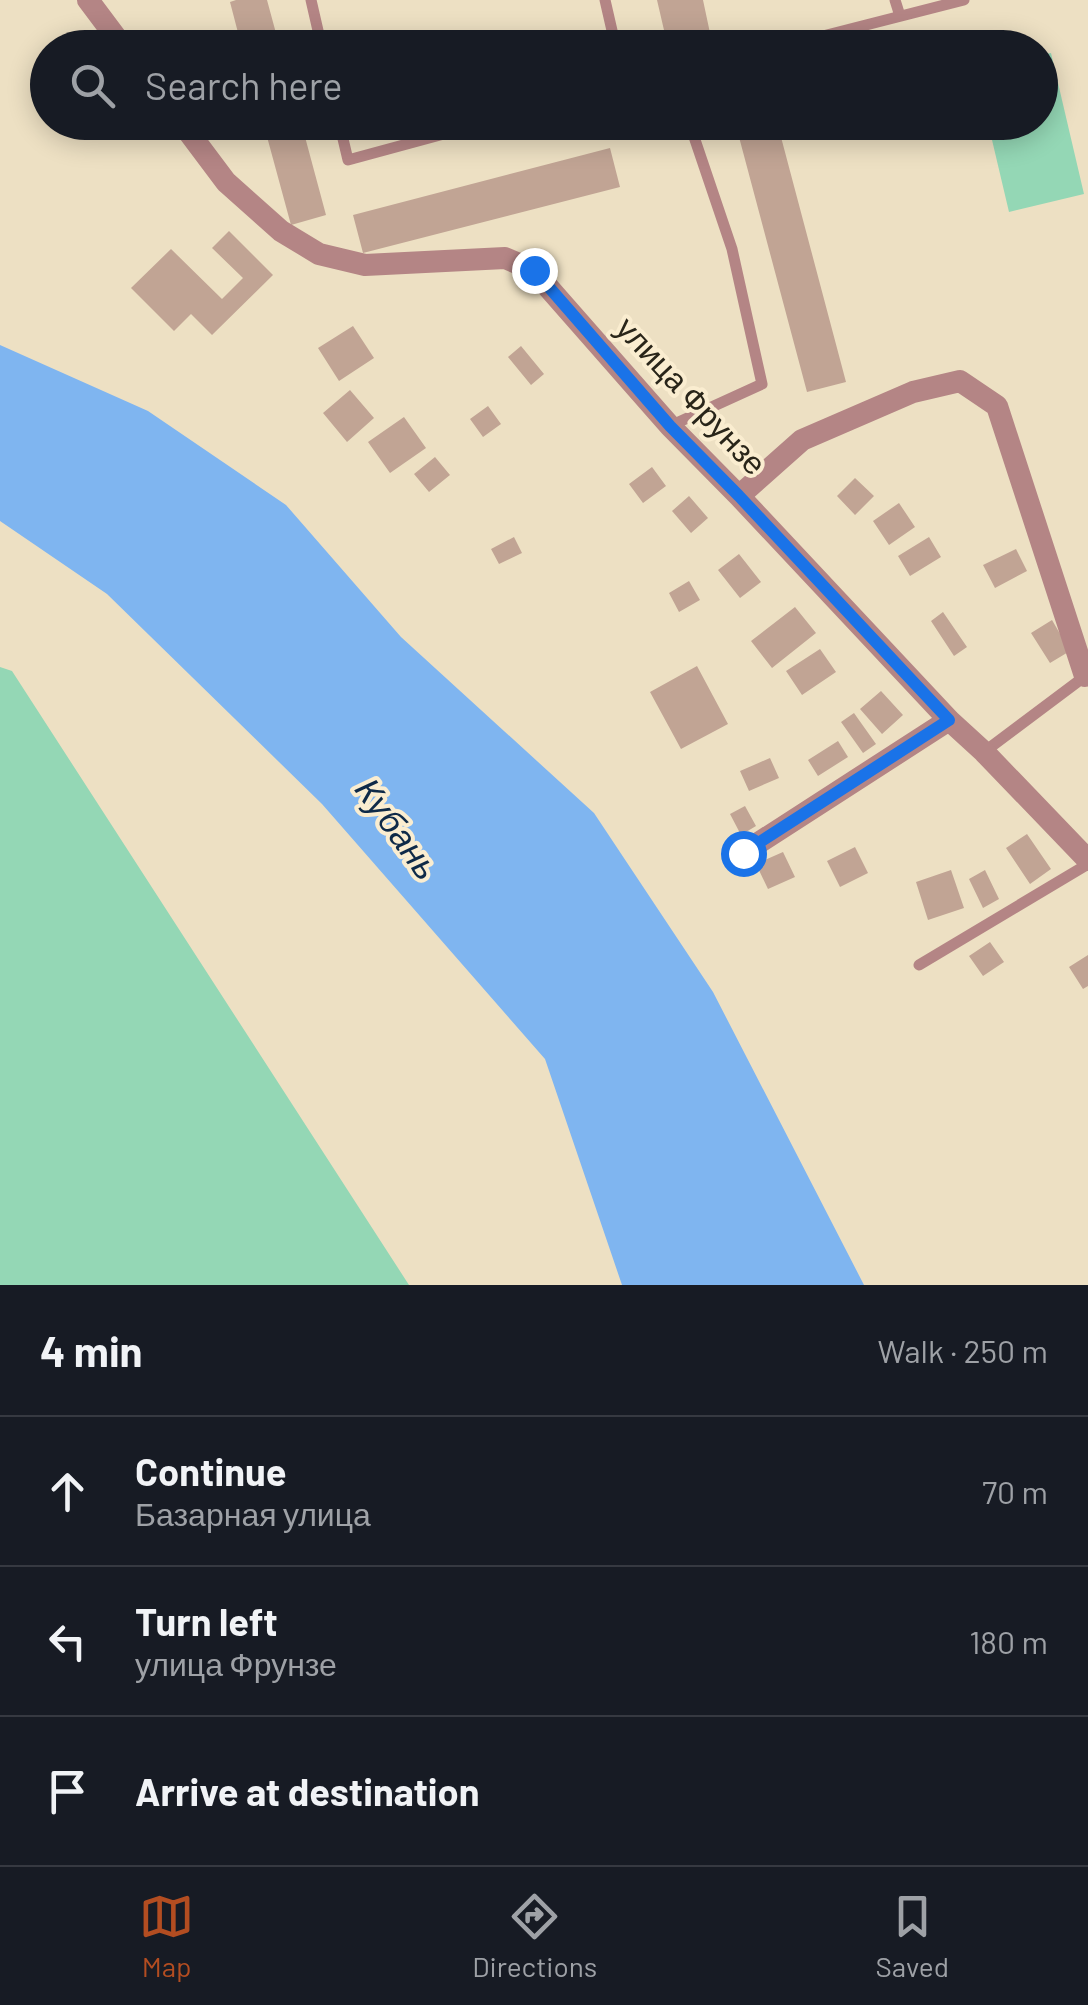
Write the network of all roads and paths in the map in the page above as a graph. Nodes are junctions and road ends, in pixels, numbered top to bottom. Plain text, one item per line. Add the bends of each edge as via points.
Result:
1 (88, 0) edge
2 (311, 0) edge
3 (606, 0) edge
4 (896, 0) edge
5 (964, 0) edge
6 (900, 16) junction
7 (110, 30) edge
8 (318, 30) edge
9 (612, 30) edge
10 (846, 30) edge
11 (194, 140) edge
12 (344, 140) edge
13 (422, 140) edge
14 (695, 140) edge
15 (670, 426) junction
16 (739, 496) junction
17 (1086, 675) edge
18 (949, 720) junction
19 (984, 752) junction
20 (743, 853) dead end
21 (1088, 862) edge
22 (919, 965) dead end

1 - 7 street
2 - 8 lane
3 - 9 lane
4 - 6 lane
5 - 6 lane
6 - 10 lane
11 - 15 street, улица Фрунзе via 226,182 281,231 319,254 365,264 505,258 534,270
12 - 13 lane via 348,160
14 - 15 lane via 732,250 762,384
15 - 16 street, улица Фрунзе
16 - 17 street via 802,440 913,392 960,381 997,406
16 - 18 street, улица Фрунзе
17 - 19 lane
18 - 19 street, улица Фрунзе
18 - 20 street
19 - 21 street, улица Фрунзе
21 - 22 lane

